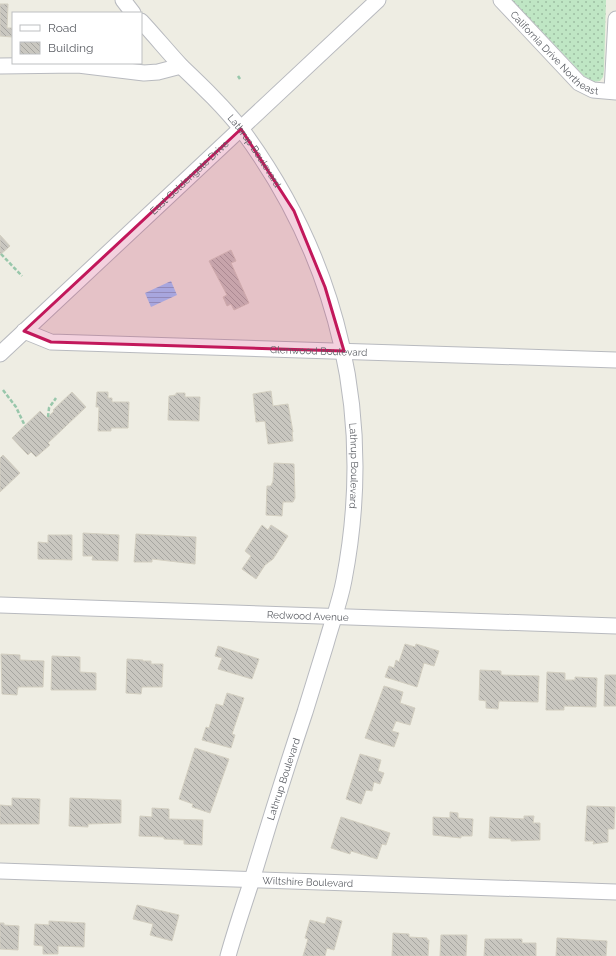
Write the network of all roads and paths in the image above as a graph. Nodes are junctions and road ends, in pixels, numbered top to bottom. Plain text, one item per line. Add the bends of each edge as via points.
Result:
1 (123, 0) edge
2 (378, 0) edge
3 (501, 0) edge
4 (132, 12) edge
5 (616, 19) edge
6 (142, 22) edge
7 (0, 66) edge
8 (181, 66) junction
9 (614, 92) edge
10 (241, 129) junction
11 (1, 254) dead end
12 (22, 276) dead end
13 (24, 331) junction
14 (344, 351) junction
15 (0, 354) edge
16 (616, 360) edge
17 (3, 390) dead end
18 (56, 398) dead end
19 (48, 417) dead end
20 (25, 426) dead end
21 (0, 605) edge
22 (335, 617) junction
23 (616, 626) edge
24 (0, 871) edge
25 (252, 880) junction
26 (616, 892) edge
27 (228, 956) edge

1 - 4 street
2 - 10 street, East Goldengate Drive
3 - 9 street, California Drive Northeast via 579,83 593,90
5 - 9 street
6 - 8 street, Lathrup Boulevard
7 - 8 street via 78,66 144,73
8 - 10 street, Lathrup Boulevard via 216,99
10 - 13 street, East Goldengate Drive
10 - 14 street, Lathrup Boulevard via 294,211 322,279
11 - 12 path
13 - 14 street, Glenwood Boulevard via 51,342
13 - 15 street, East Goldengate Drive
14 - 16 street, Glenwood Boulevard
14 - 22 street, Lathrup Boulevard via 353,408 356,496 344,582
17 - 20 path via 16,407
18 - 19 path via 50,405
21 - 22 street, Redwood Avenue
22 - 23 street, Redwood Avenue
22 - 25 street, Lathrup Boulevard
24 - 25 street, Wiltshire Boulevard
25 - 26 street, Wiltshire Boulevard
25 - 27 street, Lathrup Boulevard

